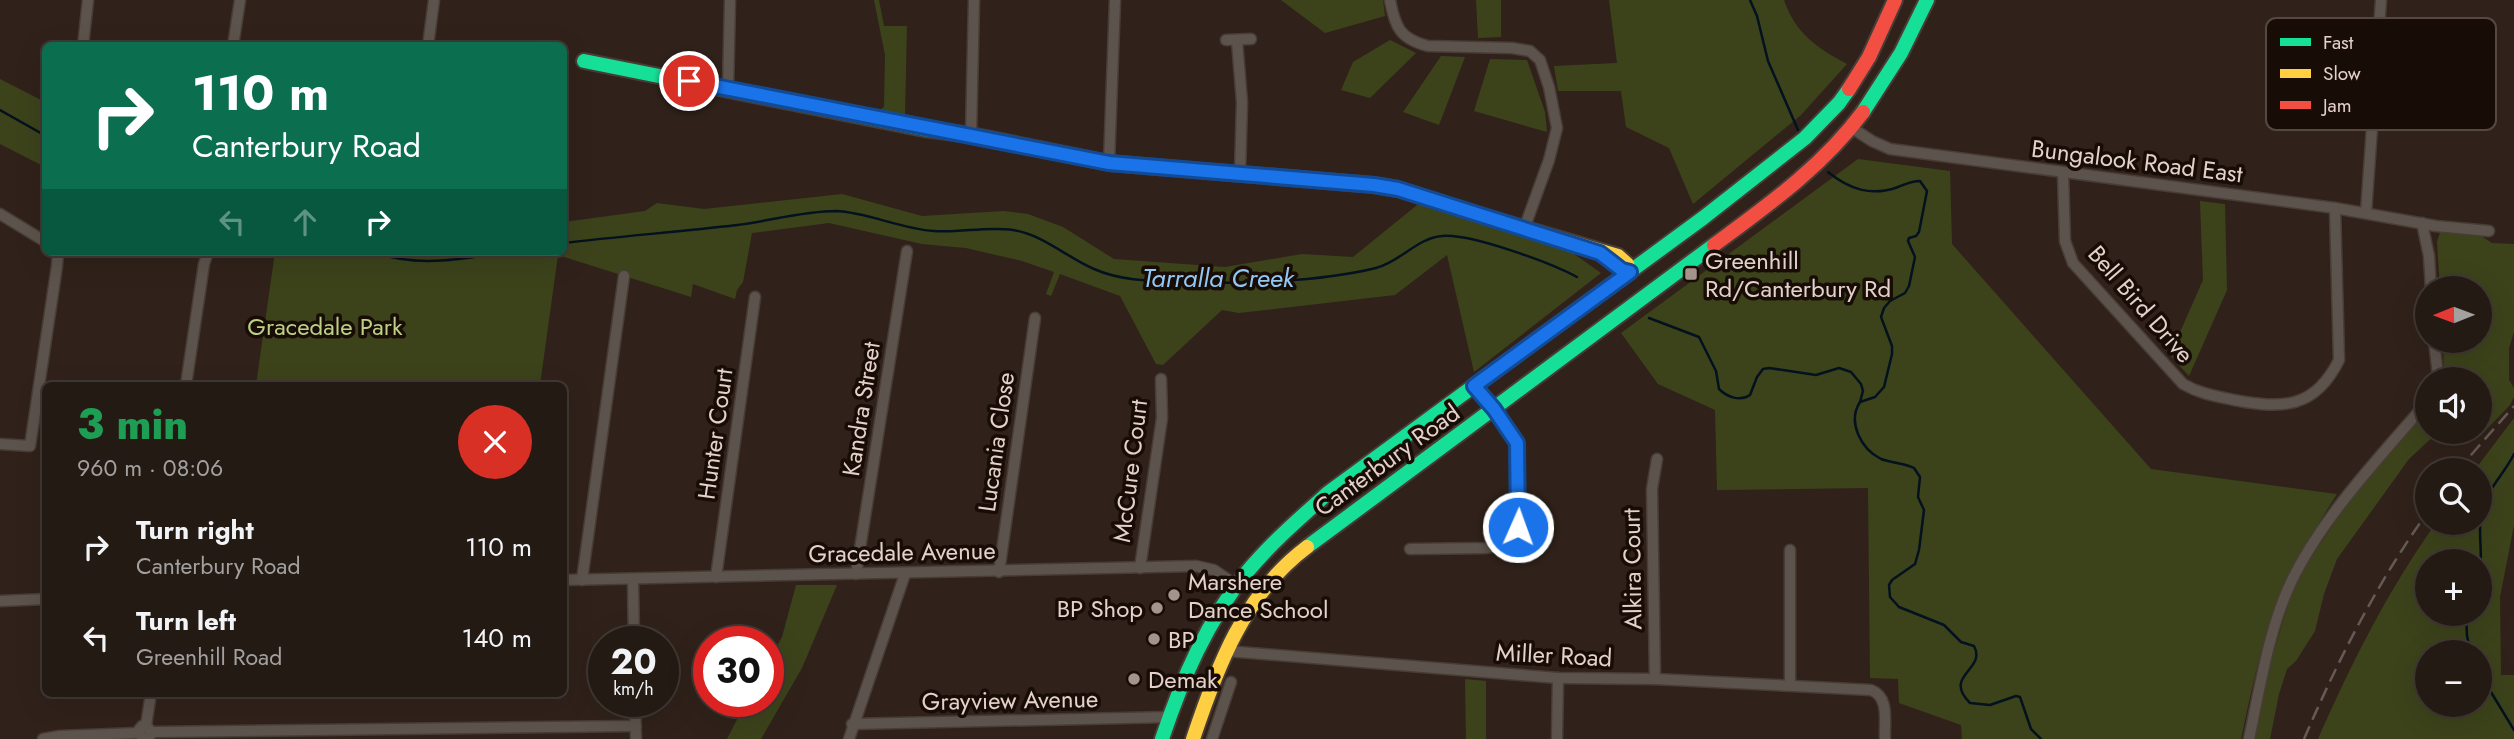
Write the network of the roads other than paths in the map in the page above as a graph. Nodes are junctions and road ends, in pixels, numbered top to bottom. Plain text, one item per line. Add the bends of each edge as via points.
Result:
1 (88, 0) edge
2 (240, 0) edge
3 (434, 0) edge
4 (730, 0) edge
5 (974, 0) edge
6 (1115, 0) edge
7 (1390, 0) edge
8 (1895, 0) edge
9 (1927, 0) edge
10 (2381, 0) edge
11 (2380, 18) edge
12 (1251, 40) dead end
13 (83, 42) edge
14 (234, 42) edge
15 (429, 42) edge
16 (584, 61) dead end
17 (728, 89) junction
18 (1853, 128) junction
19 (2372, 130) edge
20 (971, 135) junction
21 (1109, 163) junction
22 (2063, 173) junction
23 (1240, 174) junction
24 (2335, 208) junction
25 (2366, 213) junction
26 (0, 214) edge
27 (2422, 223) junction
28 (1524, 229) junction
29 (2489, 231) dead end
30 (42, 240) edge
31 (906, 251) dead end
32 (58, 256) edge
33 (207, 256) edge
34 (1630, 272) junction
35 (624, 276) dead end
36 (2431, 276) edge
37 (1648, 295) junction
38 (755, 296) dead end
39 (1035, 318) dead end
40 (1161, 379) dead end
41 (186, 382) edge
42 (1474, 386) junction
43 (1494, 409) junction
44 (2415, 417) edge
45 (0, 444) edge
46 (1657, 459) dead end
47 (1410, 550) dead end
48 (1790, 550) dead end
49 (1140, 568) junction
50 (999, 572) junction
51 (856, 574) junction
52 (905, 574) junction
53 (716, 577) junction
54 (633, 579) junction
55 (567, 580) edge
56 (582, 580) junction
57 (1237, 585) junction
58 (42, 599) edge
59 (0, 601) edge
60 (634, 626) edge
61 (1227, 651) junction
62 (1558, 678) junction
63 (1655, 679) junction
64 (1231, 682) dead end
65 (1790, 685) junction
66 (151, 697) edge
67 (636, 717) edge
68 (1169, 718) junction
69 (1200, 720) junction
70 (852, 724) junction
71 (636, 726) junction
72 (146, 734) edge
73 (43, 739) edge
74 (636, 739) edge
75 (849, 739) edge
76 (1162, 739) edge
77 (1193, 739) edge
78 (1212, 739) edge
79 (1557, 739) edge
80 (1885, 739) edge
81 (2249, 739) edge

1 - 13 street
2 - 14 street
3 - 15 street
4 - 17 street
5 - 20 street
6 - 21 street
7 - 28 street via 1402,35 1419,44 1512,48 1530,51 1539,61 1557,128
8 - 34 main road, Canterbury Road via 1869,57 1822,122 1783,158
9 - 18 main road, Canterbury Road via 1897,63
10 - 11 street
12 - 23 street via 1232,40 1242,102
16 - 17 main road
17 - 20 main road
18 - 22 street, Bungalook Road East via 1889,149
18 - 37 main road, Canterbury Road via 1788,191
19 - 25 street
20 - 21 main road
21 - 23 main road
22 - 24 street, Bungalook Road East
22 - 24 street, Bell Bird Drive via 2064,242 2073,263 2183,384 2204,394 2258,404 2277,406 2308,398 2332,376 2339,360
23 - 28 main road via 1398,189
24 - 25 street, Bungalook Road East
25 - 27 street, Bungalook Road East
26 - 30 street
27 - 29 street, Bungalook Road East
27 - 36 street
28 - 34 main road via 1623,259
31 - 51 street, Kandra Street
32 - 45 street via 30,446
33 - 41 street
34 - 37 main road
34 - 42 main road, Canterbury Road
35 - 56 street
37 - 43 main road, Canterbury Road
38 - 53 street, Hunter Court
39 - 50 street, Lucania Close
40 - 49 street, McCure Court via 1161,418
42 - 43 main road
42 - 57 main road, Canterbury Road via 1328,493 1279,537
43 - 47 street via 1518,449 1520,518 1515,534 1503,544 1487,548
43 - 61 main road, Canterbury Road via 1302,551 1254,603
44 - 81 street via 2324,527 2292,581 2267,652
46 - 63 street, Alkira Court via 1652,489
48 - 65 street
49 - 50 street, Gracedale Avenue
49 - 57 street, Gracedale Avenue via 1205,568
50 - 52 street, Gracedale Avenue
51 - 52 street, Gracedale Avenue
51 - 53 street, Gracedale Avenue
52 - 70 street
53 - 54 street, Gracedale Avenue
54 - 56 street, Gracedale Avenue
54 - 60 street
55 - 56 street, Gracedale Avenue
57 - 68 main road, Canterbury Road via 1199,648
58 - 59 street
61 - 62 street, Miller Road
61 - 69 main road, Canterbury Road
62 - 63 street, Miller Road
62 - 79 street
63 - 65 street, Miller Road
64 - 78 street
65 - 80 street, Miller Road via 1879,692 1884,700
66 - 72 street
67 - 71 street
68 - 69 main road
68 - 70 street, Grayview Avenue
68 - 76 main road, Canterbury Road
69 - 77 main road, Canterbury Road
70 - 75 street
71 - 72 street
71 - 74 street
72 - 73 street

